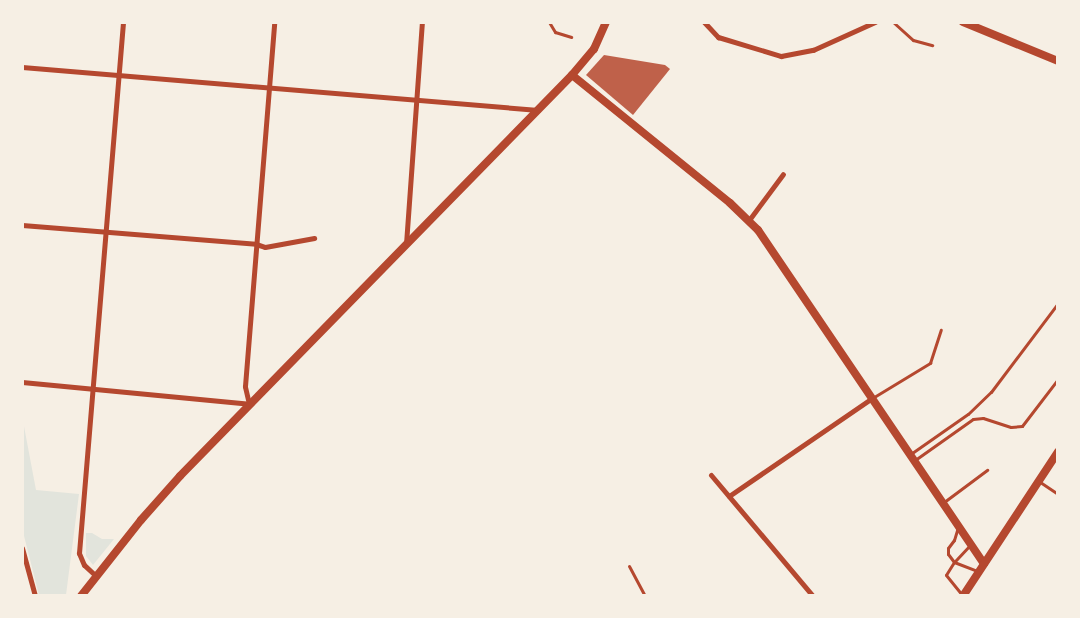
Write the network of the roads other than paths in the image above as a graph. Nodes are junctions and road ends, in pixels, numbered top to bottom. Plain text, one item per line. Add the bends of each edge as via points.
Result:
1 (123, 22) edge
2 (274, 22) edge
3 (422, 22) edge
4 (549, 22) edge
5 (606, 22) edge
6 (704, 22) edge
7 (875, 22) edge
8 (893, 22) edge
9 (963, 22) edge
10 (571, 37) dead end
11 (932, 45) dead end
12 (1058, 61) edge
13 (22, 67) edge
14 (119, 75) junction
15 (572, 75) junction
16 (269, 88) junction
17 (417, 100) junction
18 (538, 110) junction
19 (783, 174) dead end
20 (749, 220) junction
21 (22, 225) edge
22 (106, 232) junction
23 (314, 238) dead end
24 (256, 244) junction
25 (406, 244) junction
26 (1058, 303) edge
27 (941, 330) dead end
28 (1058, 379) edge
29 (22, 382) edge
30 (93, 390) junction
31 (872, 398) junction
32 (249, 404) junction
33 (1058, 452) edge
34 (912, 457) junction
35 (987, 470) dead end
36 (711, 475) dead end
37 (1038, 481) junction
38 (1058, 494) edge
39 (729, 496) junction
40 (943, 503) junction
41 (958, 526) junction
42 (971, 544) junction
43 (22, 548) edge
44 (954, 562) junction
45 (629, 566) dead end
46 (982, 568) junction
47 (96, 576) junction
48 (35, 596) edge
49 (81, 596) edge
50 (645, 596) edge
51 (813, 596) edge
52 (963, 596) edge

1 - 14 street
2 - 16 street
3 - 17 street
4 - 10 lane via 555,32
5 - 15 main road via 594,49
6 - 7 street via 718,37 781,56 813,50
8 - 11 lane via 913,40
9 - 12 main road
13 - 14 street
14 - 16 street
14 - 22 street
15 - 18 main road
15 - 20 main road
16 - 17 street
16 - 24 street
17 - 18 street
17 - 25 street
18 - 25 main road
19 - 20 street
20 - 31 main road
21 - 22 street
22 - 24 street
22 - 30 street
23 - 24 street via 268,247
24 - 32 street via 245,386
25 - 32 main road
26 - 34 lane via 991,392
27 - 31 lane via 930,363
28 - 34 lane via 1022,426 973,419
29 - 30 street
30 - 32 street
30 - 47 street via 79,554
31 - 34 main road
31 - 39 street
32 - 47 main road via 161,496
33 - 37 main road
34 - 40 main road
35 - 40 lane
36 - 39 street
37 - 38 lane
37 - 46 main road
39 - 51 street
40 - 41 main road
41 - 42 main road
41 - 44 lane via 948,548
42 - 44 lane
42 - 46 main road
43 - 48 street
44 - 46 lane
44 - 52 lane via 946,575
45 - 50 lane
46 - 52 main road
47 - 49 main road

